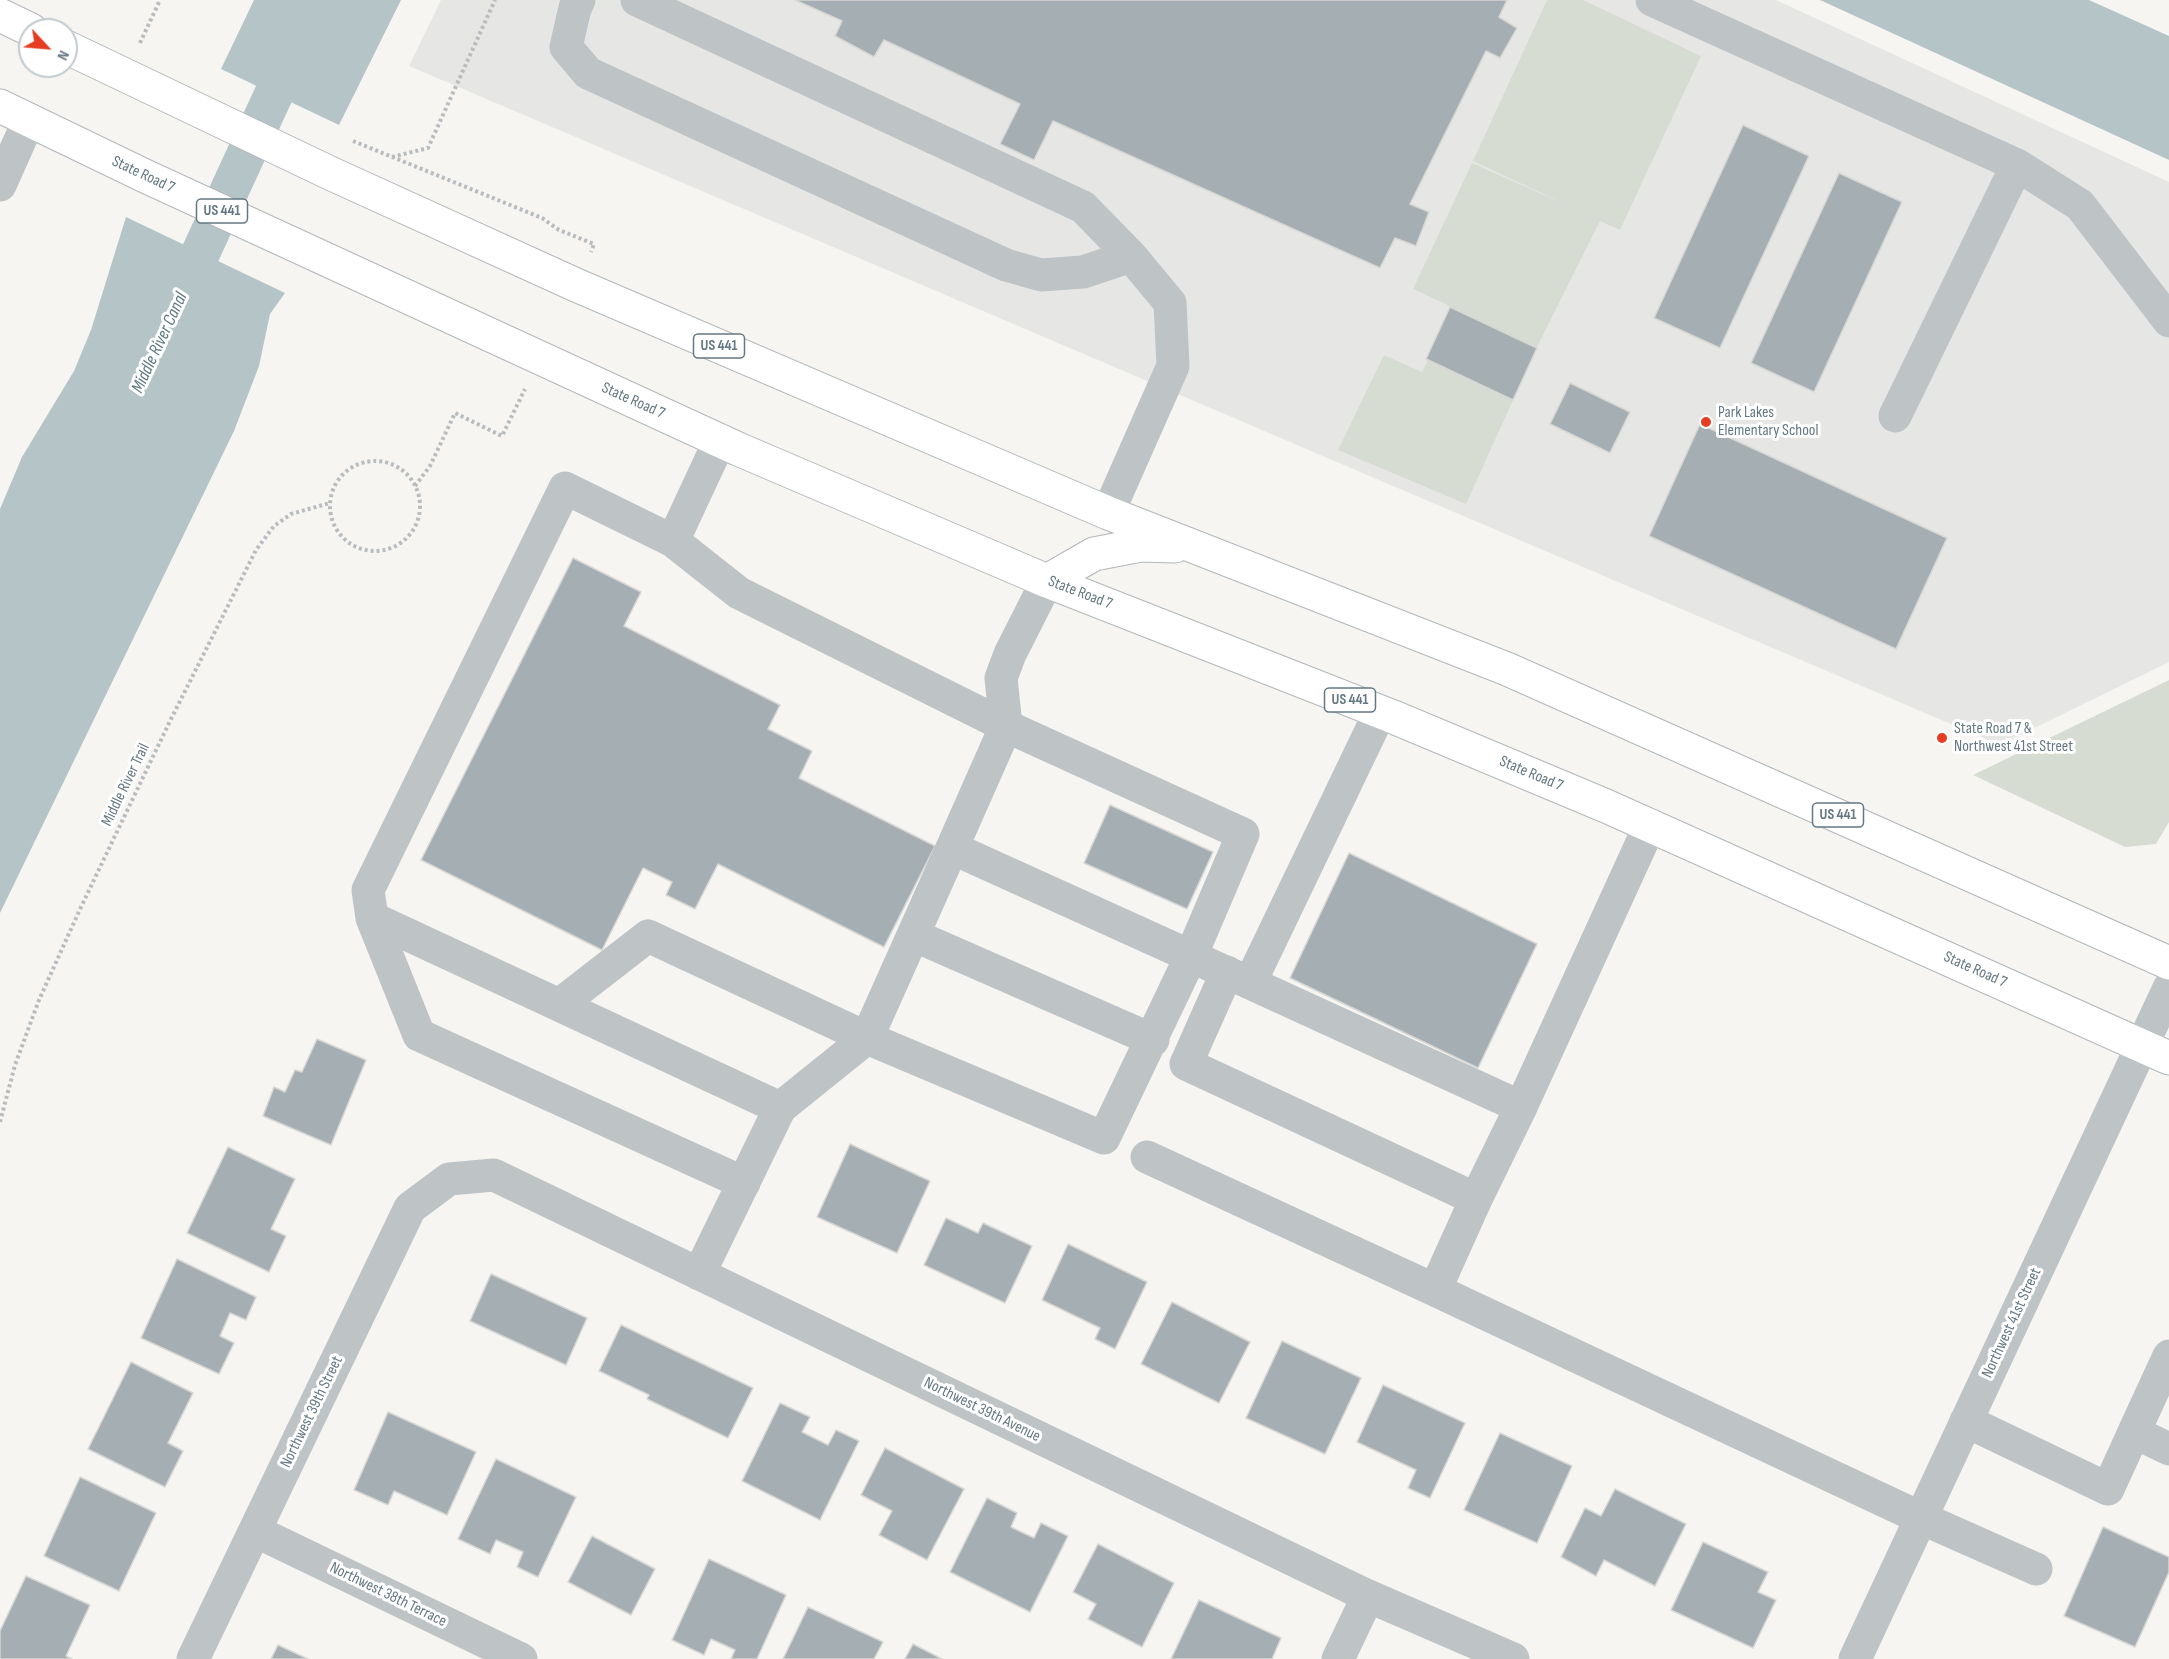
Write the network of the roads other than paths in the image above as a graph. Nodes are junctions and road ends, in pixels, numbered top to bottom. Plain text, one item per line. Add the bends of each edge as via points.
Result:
1 (579, 0) edge
2 (637, 0) edge
3 (1652, 0) edge
4 (0, 15) edge
5 (18, 24) edge
6 (78, 53) edge
7 (0, 106) edge
8 (29, 120) junction
9 (2018, 165) junction
10 (0, 184) edge
11 (1131, 256) junction
12 (2169, 321) edge
13 (1895, 416) dead end
14 (720, 440) junction
15 (1108, 513) junction
16 (673, 541) junction
17 (1195, 547) junction
18 (1047, 580) junction
19 (1380, 712) junction
20 (1006, 726) junction
21 (1650, 825) junction
22 (952, 848) junction
23 (372, 918) junction
24 (913, 935) junction
25 (1191, 956) junction
26 (2169, 963) edge
27 (1239, 978) junction
28 (2169, 988) edge
29 (559, 1005) junction
30 (867, 1038) junction
31 (1153, 1040) junction
32 (2155, 1051) edge
33 (1521, 1107) junction
34 (780, 1108) junction
35 (1147, 1157) dead end
36 (448, 1179) joint
37 (744, 1183) junction
38 (1476, 1199) junction
39 (699, 1274) junction
40 (1434, 1290) junction
41 (2169, 1356) edge
42 (1966, 1421) junction
43 (2134, 1432) junction
44 (2169, 1449) edge
45 (1921, 1518) junction
46 (255, 1531) junction
47 (2036, 1569) dead end
48 (1368, 1596) junction
49 (193, 1659) edge
50 (521, 1659) edge
51 (1338, 1659) edge
52 (1513, 1659) edge
53 (1855, 1659) edge

1 - 11 street via 566,47 588,73 1006,265 1041,275 1083,272
2 - 11 street via 1083,207
3 - 9 street
4 - 5 main road
6 - 15 main road, US 441 via 576,285
7 - 8 main road, State Road 7 / US 441
8 - 10 street
8 - 14 main road, State Road 7 / US 441
9 - 12 street via 2080,205
9 - 13 street
11 - 15 street via 1170,303 1173,366
14 - 16 street
14 - 18 main road, State Road 7 / US 441
15 - 17 main road, US 441
16 - 20 street via 739,593
16 - 23 street via 566,488 368,890
17 - 18 main road via 1142,544 1094,554
17 - 26 main road, US 441 via 1518,673
18 - 19 main road, State Road 7 / US 441
18 - 20 street via 1001,678
19 - 21 main road, State Road 7 / US 441
19 - 27 street
20 - 22 street
20 - 25 street via 1243,834
21 - 32 main road, State Road 7 / US 441
21 - 33 street
22 - 24 street
22 - 25 street
23 - 29 street
23 - 37 street via 419,1035
24 - 30 street
24 - 31 street
25 - 27 street
25 - 31 street
27 - 33 street
27 - 38 street via 1186,1064
28 - 32 street, Northwest 41st Street
29 - 30 street via 648,936
29 - 34 street
30 - 31 street via 1104,1138
30 - 34 street
32 - 42 street, Northwest 41st Street
33 - 38 street
34 - 37 street
35 - 40 street
36 - 39 street, Northwest 39th Avenue via 494,1175
36 - 46 street, Northwest 39th Street via 410,1208
37 - 39 street
38 - 40 street
39 - 48 street, Northwest 39th Avenue
40 - 45 street
41 - 43 street
42 - 43 street via 2108,1489
42 - 45 street, Northwest 41st Street
43 - 44 street
45 - 47 street
45 - 53 street, Northwest 41st Street
46 - 49 street, Northwest 39th Street
46 - 50 street, Northwest 38th Terrace
48 - 51 street
48 - 52 street, Northwest 39th Avenue

